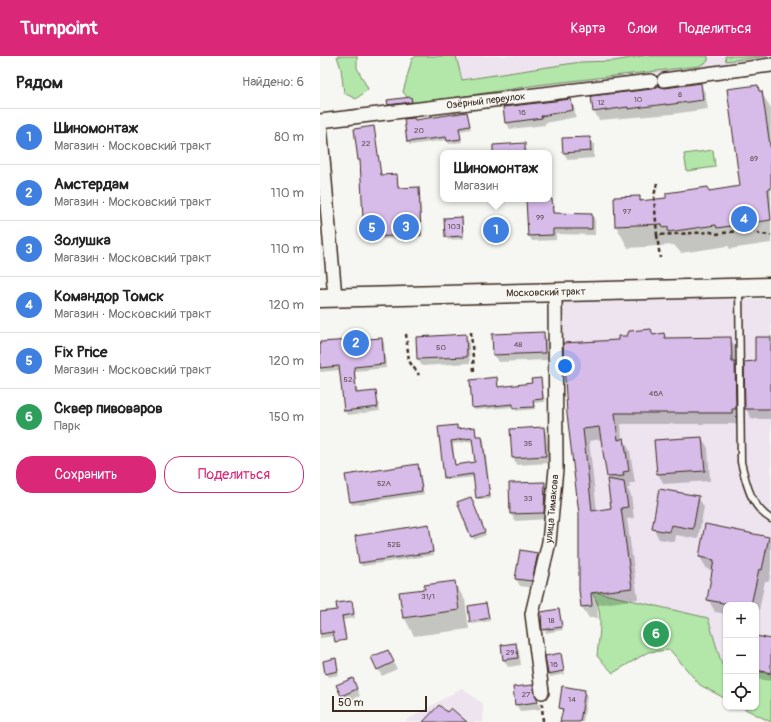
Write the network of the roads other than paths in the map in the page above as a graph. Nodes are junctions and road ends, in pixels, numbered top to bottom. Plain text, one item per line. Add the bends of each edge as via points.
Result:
1 (771, 65) edge
2 (320, 121) edge
3 (320, 124) edge
4 (771, 287) edge
5 (739, 288) junction
6 (555, 292) junction
7 (328, 298) edge
8 (771, 519) edge
9 (542, 692) road end

1 - 2 street, Озёрный переулок
3 - 7 street
4 - 5 main road, Московский тракт
5 - 6 main road, Московский тракт
5 - 8 lane via 741,462 746,483 755,503
6 - 7 main road, Московский тракт
6 - 9 street, улица Тимакова via 556,468 549,542 532,614

